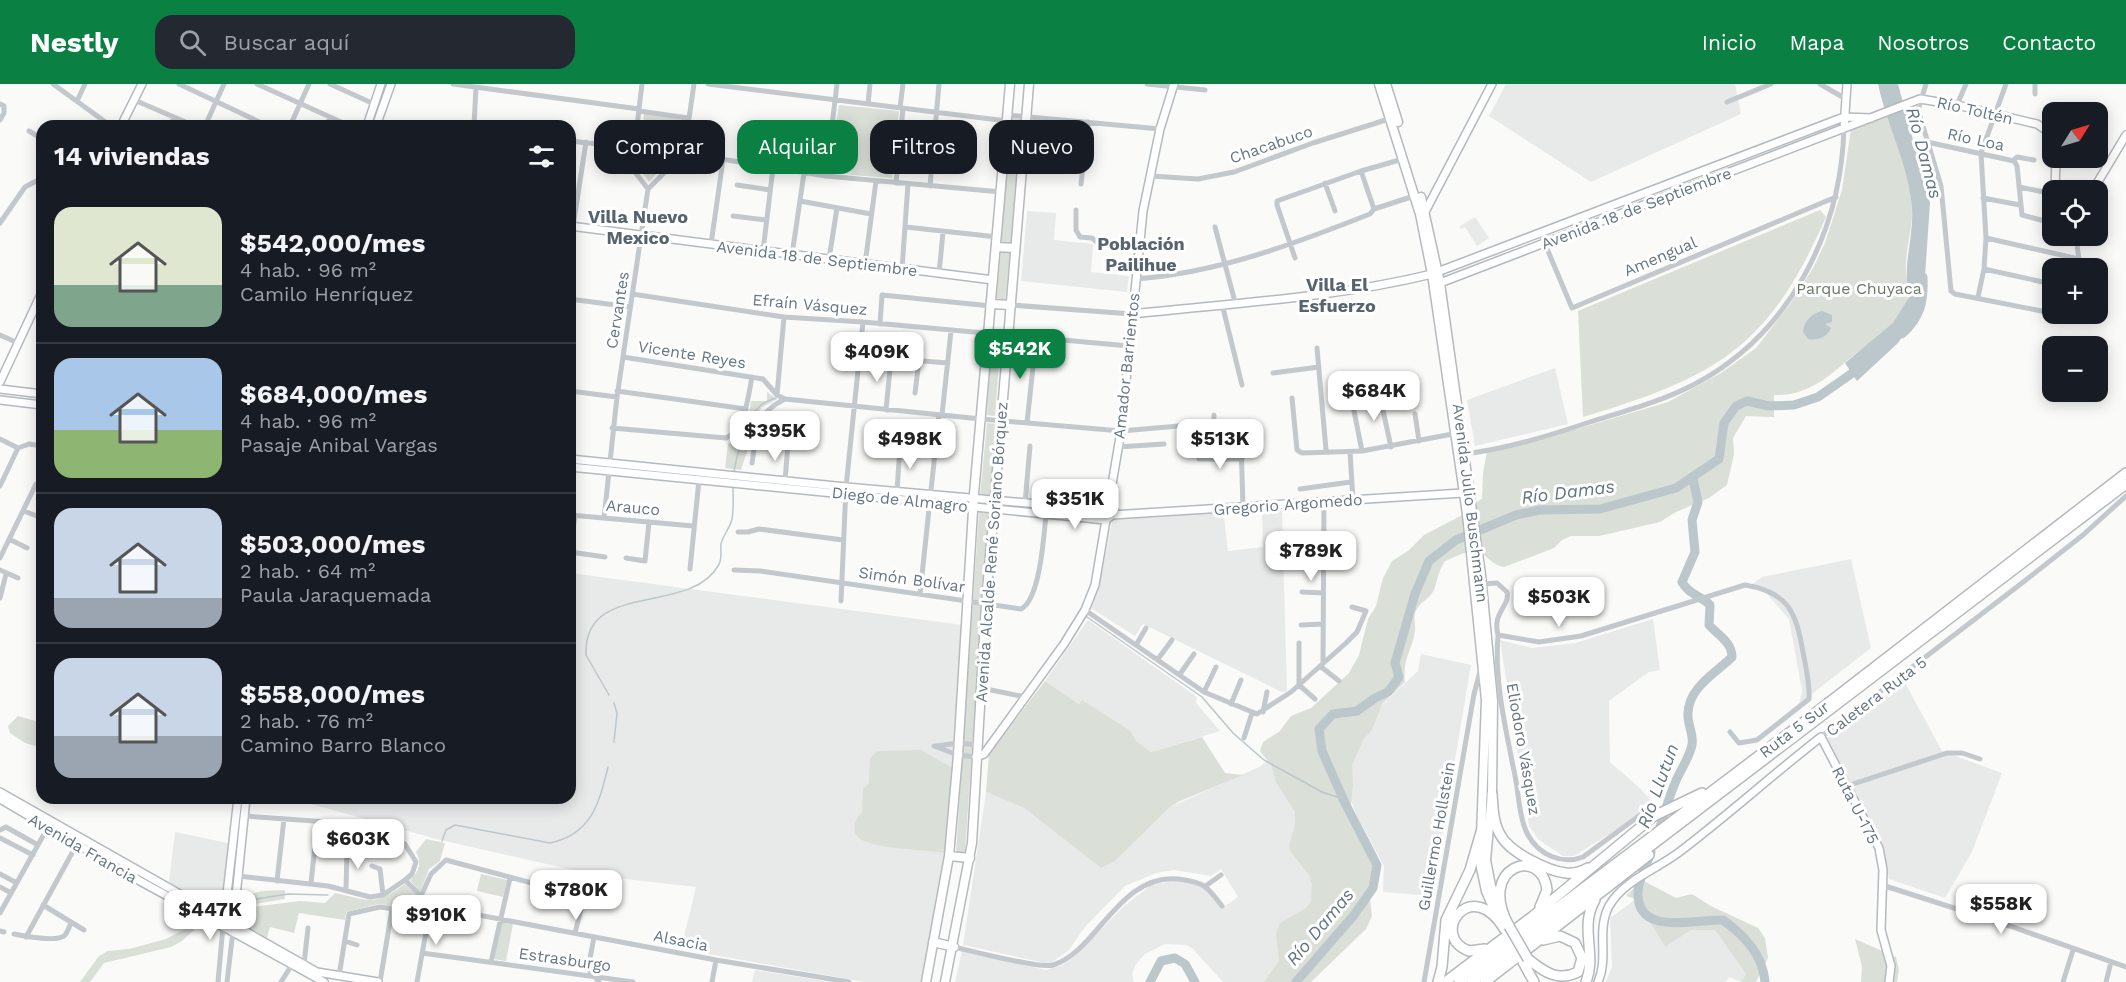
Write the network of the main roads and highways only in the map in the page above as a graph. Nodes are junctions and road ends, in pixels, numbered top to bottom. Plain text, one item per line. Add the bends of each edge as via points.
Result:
1 (1010, 84) edge
2 (1029, 84) edge
3 (1379, 84) edge
4 (1386, 84) edge
5 (1394, 118) junction
6 (1422, 213) junction
7 (996, 247) junction
8 (1015, 248) junction
9 (1435, 272) junction
10 (991, 305) junction
11 (1011, 305) junction
12 (1459, 434) junction
13 (1462, 454) junction
14 (2126, 473) edge
15 (2126, 484) edge
16 (1470, 514) junction
17 (1478, 580) junction
18 (1721, 789) junction
19 (1492, 794) junction
20 (1480, 832) junction
21 (949, 856) junction
22 (970, 858) junction
23 (1601, 861) junction
24 (1599, 894) junction
25 (1500, 916) junction
26 (1533, 916) junction
27 (933, 942) junction
28 (1536, 944) junction
29 (1494, 946) junction
30 (954, 947) junction
31 (1526, 960) junction
32 (1502, 969) junction
33 (1531, 979) edge
34 (926, 982) edge
35 (945, 982) edge
36 (1438, 982) edge
37 (1445, 982) edge
38 (1459, 982) edge
39 (1472, 982) edge
40 (1485, 982) edge
41 (1492, 982) edge
42 (1540, 982) edge
43 (1586, 982) edge

1 - 7 main road, Avenida Alcalde René Soriano Bórquez
2 - 8 main road, Avenida Alcalde René Soriano Bórquez
3 - 5 main road, Avenida Julio Buschmann
4 - 5 main road, Avenida Julio Buschmann
5 - 6 main road, Avenida Julio Buschmann
5 - 6 main road, Avenida Julio Buschmann
6 - 9 main road, Avenida Julio Buschmann
7 - 8 main road
7 - 10 main road, Avenida Alcalde René Soriano Bórquez
8 - 11 main road, Avenida Alcalde René Soriano Bórquez
9 - 12 main road, Avenida Julio Buschmann
9 - 12 main road, Avenida Julio Buschmann via 1440,283
10 - 11 main road
10 - 21 main road, Avenida Alcalde René Soriano Bórquez
11 - 22 main road, Avenida Alcalde René Soriano Bórquez
12 - 13 main road, Avenida Julio Buschmann
13 - 16 main road, Avenida Julio Buschmann via 1464,493
13 - 16 main road, Avenida Julio Buschmann via 1472,498
14 - 18 highway, Ruta 5 Sur
15 - 18 highway, Ruta 5 Sur
16 - 17 main road, Avenida Julio Buschmann
17 - 19 main road, Avenida Julio Buschmann via 1492,701
17 - 20 main road, Avenida Julio Buschmann via 1486,700
18 - 23 highway via 1654,816
18 - 24 highway via 1668,841
18 - 38 highway, Ruta 5 Sur
18 - 39 highway, Ruta 5 Sur
19 - 23 highway via 1498,831 1515,851 1564,873 1583,871
19 - 25 main road, Avenida Julio Buschmann via 1486,860
20 - 25 main road, Avenida Julio Buschmann via 1483,882
20 - 36 highway via 1470,870 1446,920
21 - 22 main road
21 - 27 main road, Avenida Alcalde René Soriano Bórquez
22 - 30 main road, Avenida Alcalde René Soriano Bórquez
23 - 26 highway
24 - 28 highway
24 - 43 highway via 1587,918 1590,962
25 - 26 highway via 1502,880 1512,869 1527,867 1542,875 1547,890
25 - 29 highway via 1474,906 1460,911 1452,924 1455,940 1466,951
25 - 31 highway, Avenida Julio Buschmann, bridge
26 - 29 highway
27 - 30 main road
27 - 34 main road, Avenida Alcalde René Soriano Bórquez
28 - 31 highway via 1555,937 1570,939 1581,952 1580,969 1569,978 1554,980
28 - 32 highway
29 - 37 highway
30 - 35 main road, Avenida Alcalde René Soriano Bórquez
31 - 33 highway
31 - 42 highway
32 - 40 highway
32 - 41 highway

